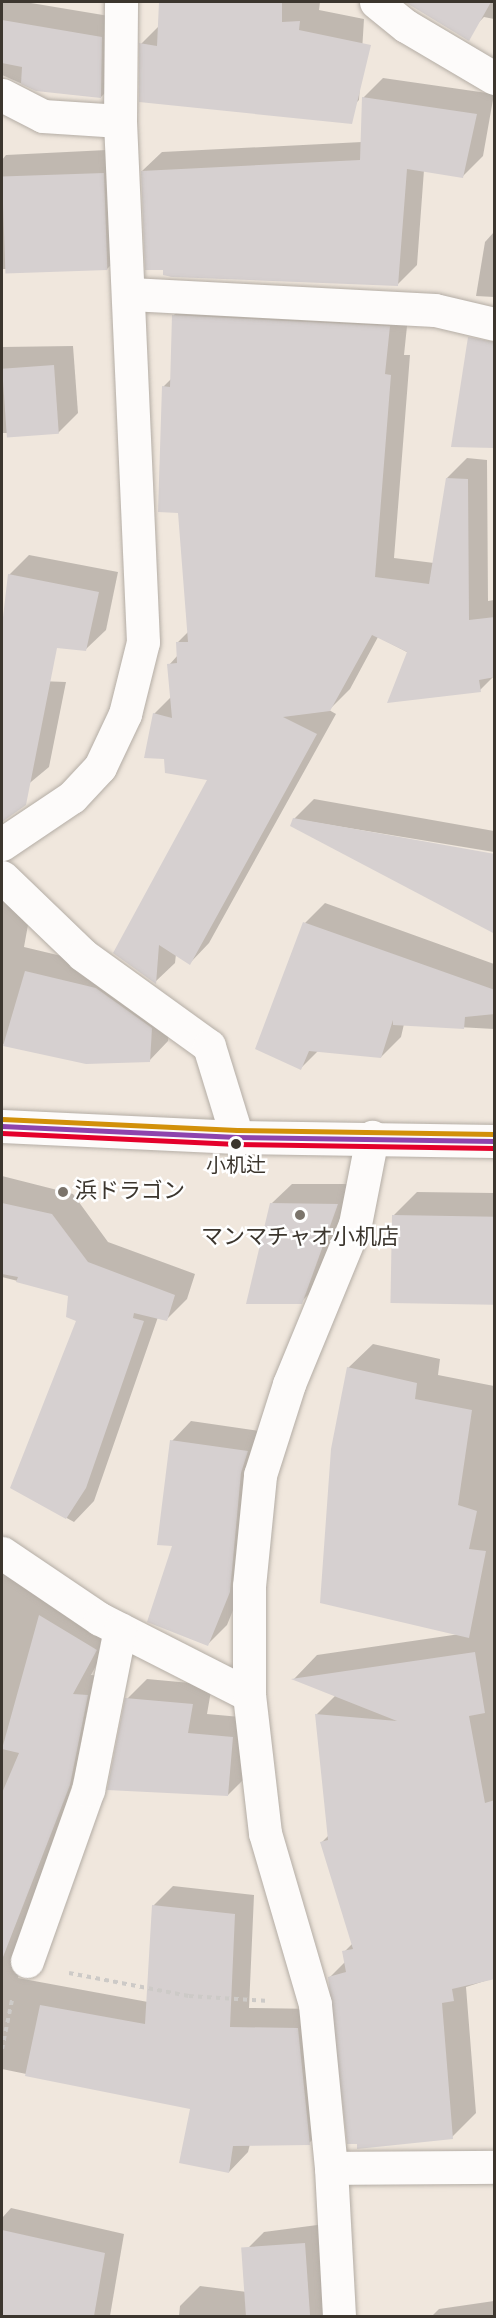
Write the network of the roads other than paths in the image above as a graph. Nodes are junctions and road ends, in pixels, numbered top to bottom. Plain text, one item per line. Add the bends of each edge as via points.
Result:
1 (121, 2) edge
2 (376, 2) edge
3 (495, 78) edge
4 (2, 95) edge
5 (120, 120) junction
6 (130, 294) junction
7 (495, 324) edge
8 (2, 844) edge
9 (2, 877) edge
10 (2, 1126) edge
11 (237, 1137) junction
12 (372, 1137) junction
13 (495, 1141) edge
14 (2, 1553) edge
15 (120, 1629) junction
16 (249, 1695) junction
17 (27, 1961) road end
18 (495, 2167) edge
19 (331, 2168) junction
20 (339, 2316) edge

1 - 5 street
2 - 3 street via 406,26
4 - 5 street via 43,116
5 - 6 street
6 - 7 street via 435,310
6 - 8 street via 142,642 125,714 100,767 72,797
9 - 11 street via 83,955 209,1046
10 - 11 street
11 - 12 street
12 - 13 street
12 - 16 street via 355,1224 289,1384 260,1475 249,1586
14 - 15 street
15 - 16 street
15 - 17 street via 88,1790
16 - 19 street via 265,1833 315,2004
18 - 19 street
19 - 20 street

